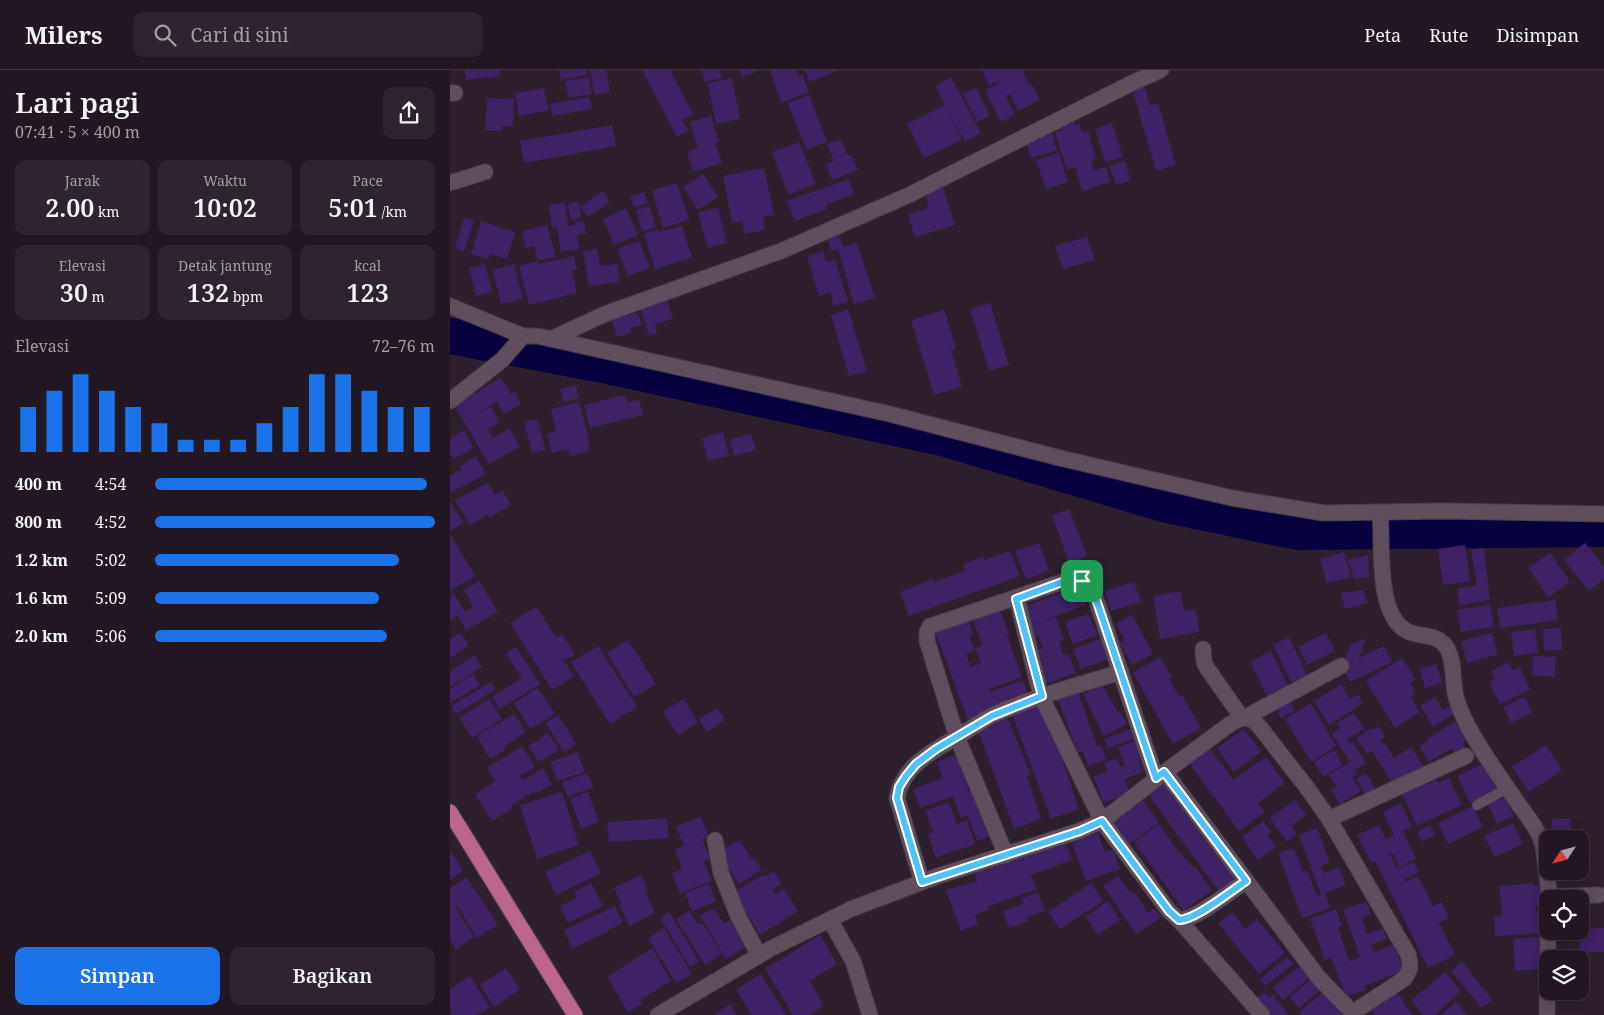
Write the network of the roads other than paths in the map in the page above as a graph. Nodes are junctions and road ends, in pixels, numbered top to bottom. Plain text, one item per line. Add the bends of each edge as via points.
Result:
1 (1161, 70) edge
2 (485, 172) dead end
3 (450, 183) edge
4 (450, 306) edge
5 (551, 339) junction
6 (520, 340) junction
7 (450, 401) edge
8 (1604, 514) edge
9 (1380, 518) junction
10 (1016, 599) junction
11 (1203, 649) dead end
12 (1341, 666) dead end
13 (1121, 672) junction
14 (1042, 696) junction
15 (1243, 718) junction
16 (957, 737) junction
17 (1466, 756) dead end
18 (1160, 775) junction
19 (1508, 788) junction
20 (1477, 805) dead end
21 (450, 812) edge
22 (1330, 820) junction
23 (1102, 821) junction
24 (715, 840) dead end
25 (1006, 855) junction
26 (1246, 881) junction
27 (922, 882) junction
28 (1549, 890) edge
29 (1599, 894) dead end
30 (1589, 895) edge
31 (830, 920) junction
32 (1179, 920) junction
33 (1548, 940) edge
34 (759, 955) junction
35 (1354, 1014) edge
36 (575, 1015) edge
37 (658, 1015) edge
38 (870, 1015) edge
39 (1262, 1015) edge
40 (1546, 1015) edge

1 - 5 street via 909,195 781,251 605,314
2 - 3 street
4 - 6 street
5 - 6 street via 537,336
5 - 9 street via 890,414 1232,498 1324,513
6 - 7 street via 502,360
8 - 9 street via 1442,511
9 - 19 street via 1390,612 1405,630 1436,638 1446,646 1456,697 1464,717
10 - 13 street via 1065,581 1082,581 1091,588 1096,599
10 - 14 street
10 - 16 street via 930,626 927,632
11 - 15 street via 1204,662
12 - 15 street
13 - 14 street
13 - 18 street
14 - 16 street via 992,716
14 - 23 street
15 - 18 street
15 - 22 street via 1253,720 1259,726
16 - 25 street
16 - 27 street via 916,764 899,787 897,798
17 - 22 street
18 - 23 street
18 - 26 street
19 - 20 lane
19 - 28 street via 1540,837
21 - 36 main road
22 - 35 street via 1408,954 1411,965 1404,979
23 - 25 street
23 - 32 street
24 - 34 street via 721,873 739,918
25 - 27 street
26 - 32 street via 1195,915
26 - 35 street via 1320,978
27 - 31 street
29 - 30 street
31 - 34 street
31 - 38 street via 852,961
32 - 39 street
33 - 40 street
34 - 37 street

